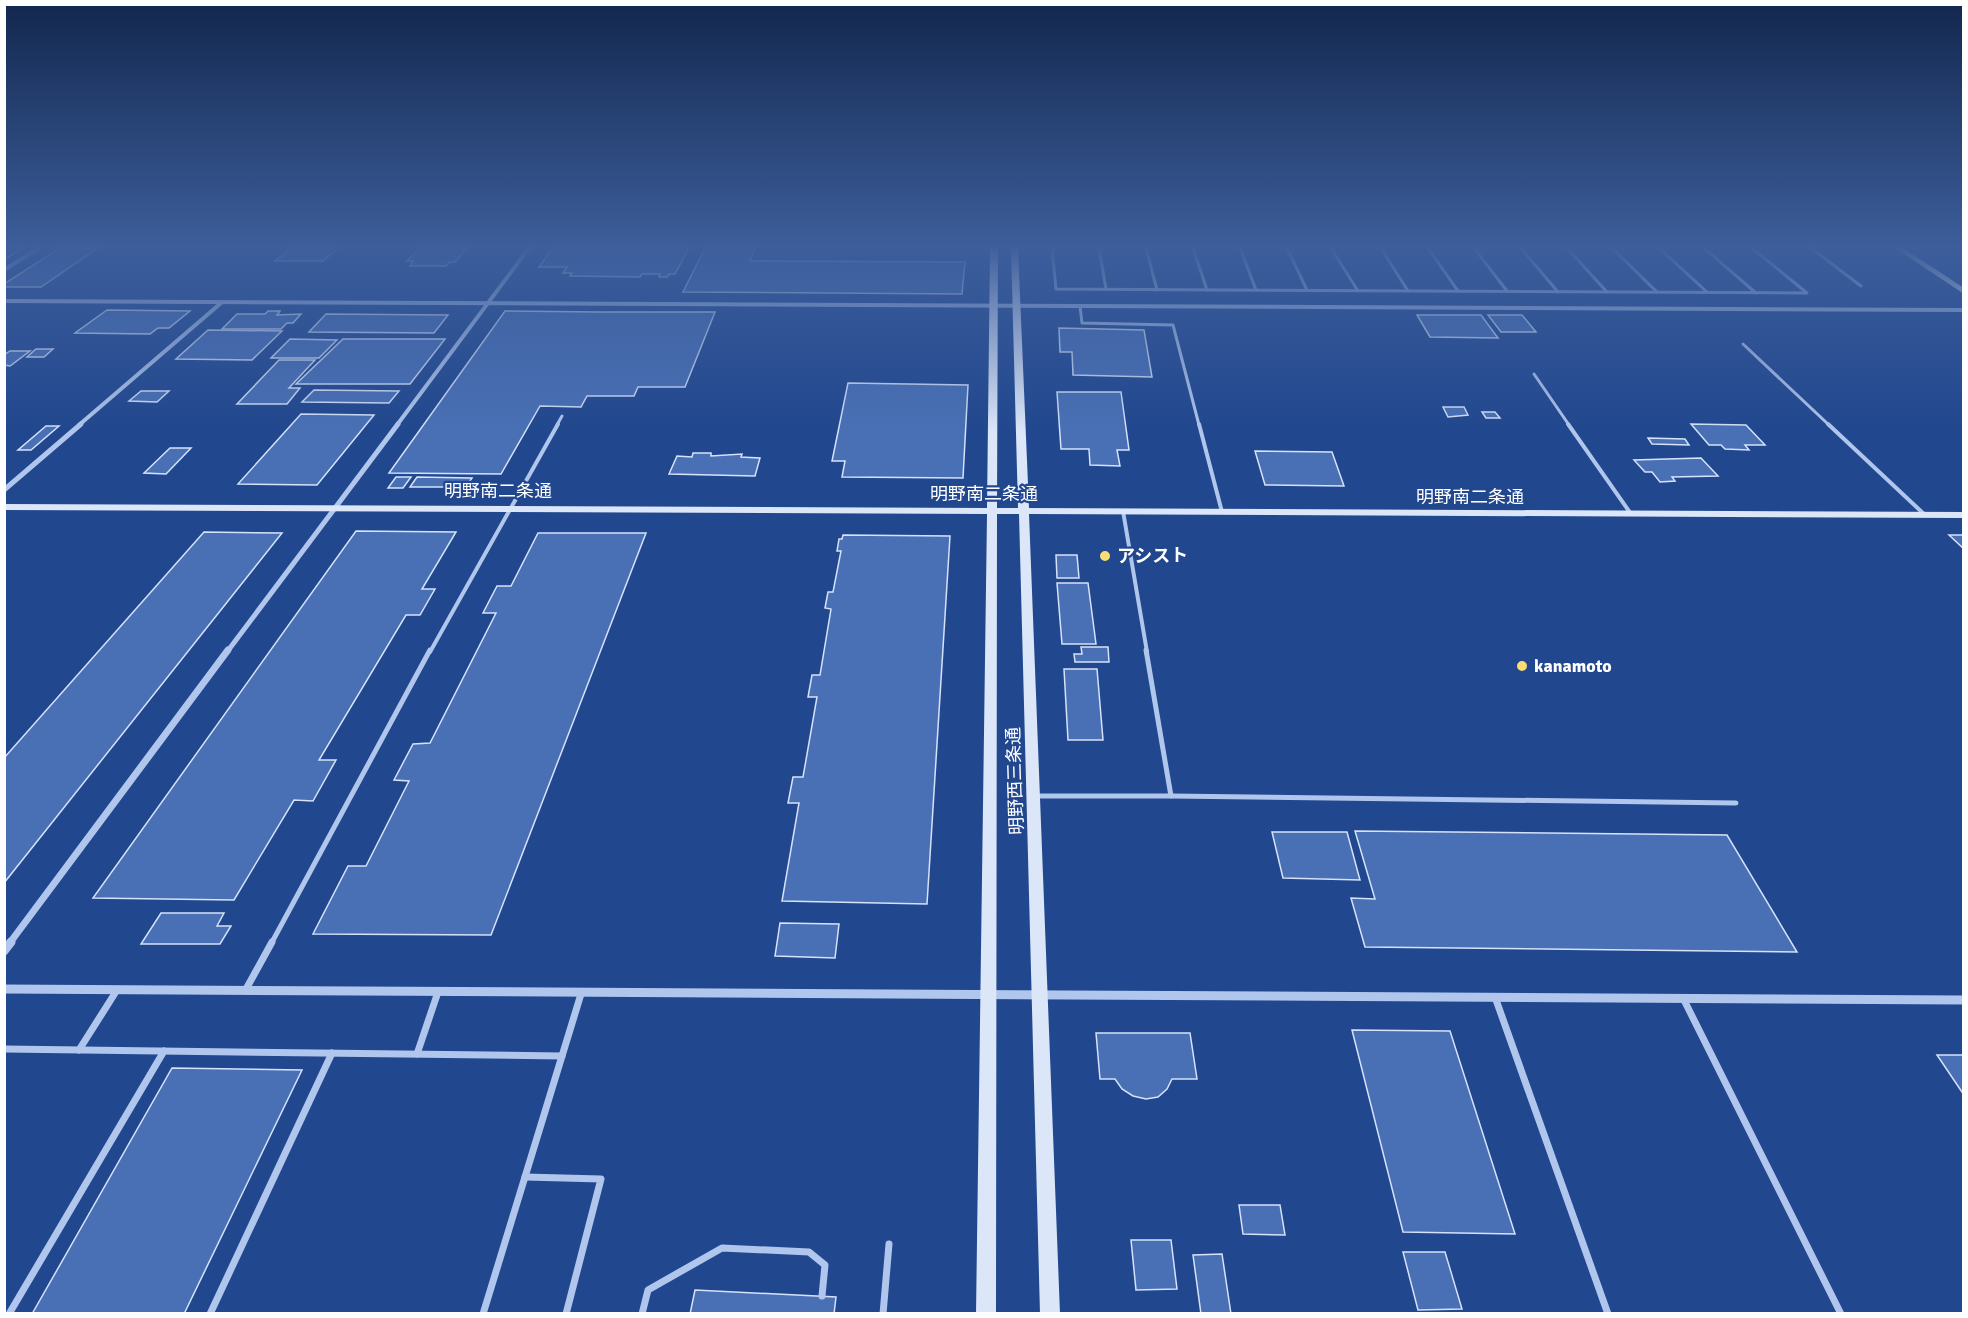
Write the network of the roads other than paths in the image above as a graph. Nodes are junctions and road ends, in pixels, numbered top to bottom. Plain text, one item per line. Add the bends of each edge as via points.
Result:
1 (213, 310) edge
2 (483, 310) edge
3 (993, 310) edge
4 (1017, 310) edge
5 (1080, 310) edge
6 (1855, 310) edge
7 (1964, 310) edge
8 (1743, 344) dead end
9 (1534, 374) dead end
10 (562, 416) dead end
11 (4, 490) edge
12 (4, 507) edge
13 (336, 507) junction
14 (508, 508) junction
15 (993, 511) junction
16 (1025, 511) junction
17 (1123, 511) junction
18 (1222, 512) junction
19 (1631, 514) junction
20 (1925, 515) junction
21 (1964, 515) edge
22 (1033, 796) junction
23 (1171, 796) junction
24 (1736, 803) dead end
25 (4, 951) edge
26 (4, 989) edge
27 (117, 990) junction
28 (245, 991) junction
29 (438, 992) junction
30 (988, 993) junction
31 (1039, 993) junction
32 (581, 994) junction
33 (1495, 997) junction
34 (1683, 998) junction
35 (1964, 1000) edge
36 (4, 1049) edge
37 (79, 1050) junction
38 (164, 1051) junction
39 (332, 1053) junction
40 (417, 1054) junction
41 (562, 1056) junction
42 (525, 1177) junction
43 (889, 1244) dead end
44 (822, 1296) dead end
45 (9, 1314) edge
46 (210, 1314) edge
47 (483, 1314) edge
48 (566, 1314) edge
49 (642, 1314) edge
50 (883, 1314) edge
51 (986, 1314) edge
52 (1050, 1314) edge
53 (1608, 1314) edge
54 (1841, 1314) edge

1 - 11 street
2 - 13 street
3 - 15 street, 明野西三条通
4 - 16 street, 明野西三条通
5 - 18 lane via 1082,323 1173,325
6 - 7 street
8 - 20 lane
9 - 19 lane
10 - 14 lane
12 - 13 street, 明野南二条通
13 - 14 street, 明野南二条通
13 - 25 street
14 - 15 street, 明野南二条通
14 - 28 lane
15 - 16 street, 明野南二条通
15 - 30 street, 明野西三条通
16 - 17 street, 明野南二条通
16 - 22 street, 明野西三条通
17 - 18 street, 明野南二条通
17 - 23 lane
18 - 19 street, 明野南二条通
19 - 20 street, 明野南二条通
20 - 21 street, 明野南二条通
22 - 23 lane
22 - 31 street, 明野西三条通
23 - 24 lane
26 - 27 street
27 - 28 street
27 - 37 lane
28 - 29 street
29 - 32 street
29 - 40 lane
30 - 31 street
30 - 32 street
30 - 51 street, 明野西三条通
31 - 33 street
31 - 52 street, 明野西三条通
32 - 41 lane
33 - 34 street
33 - 53 lane
34 - 35 street
34 - 54 lane
36 - 37 lane
37 - 38 lane
38 - 39 lane
38 - 45 lane
39 - 40 lane
39 - 46 lane
40 - 41 lane
41 - 42 lane
42 - 47 lane
42 - 48 lane via 601,1179
43 - 50 lane
44 - 49 lane via 825,1265 809,1252 722,1248 648,1290

